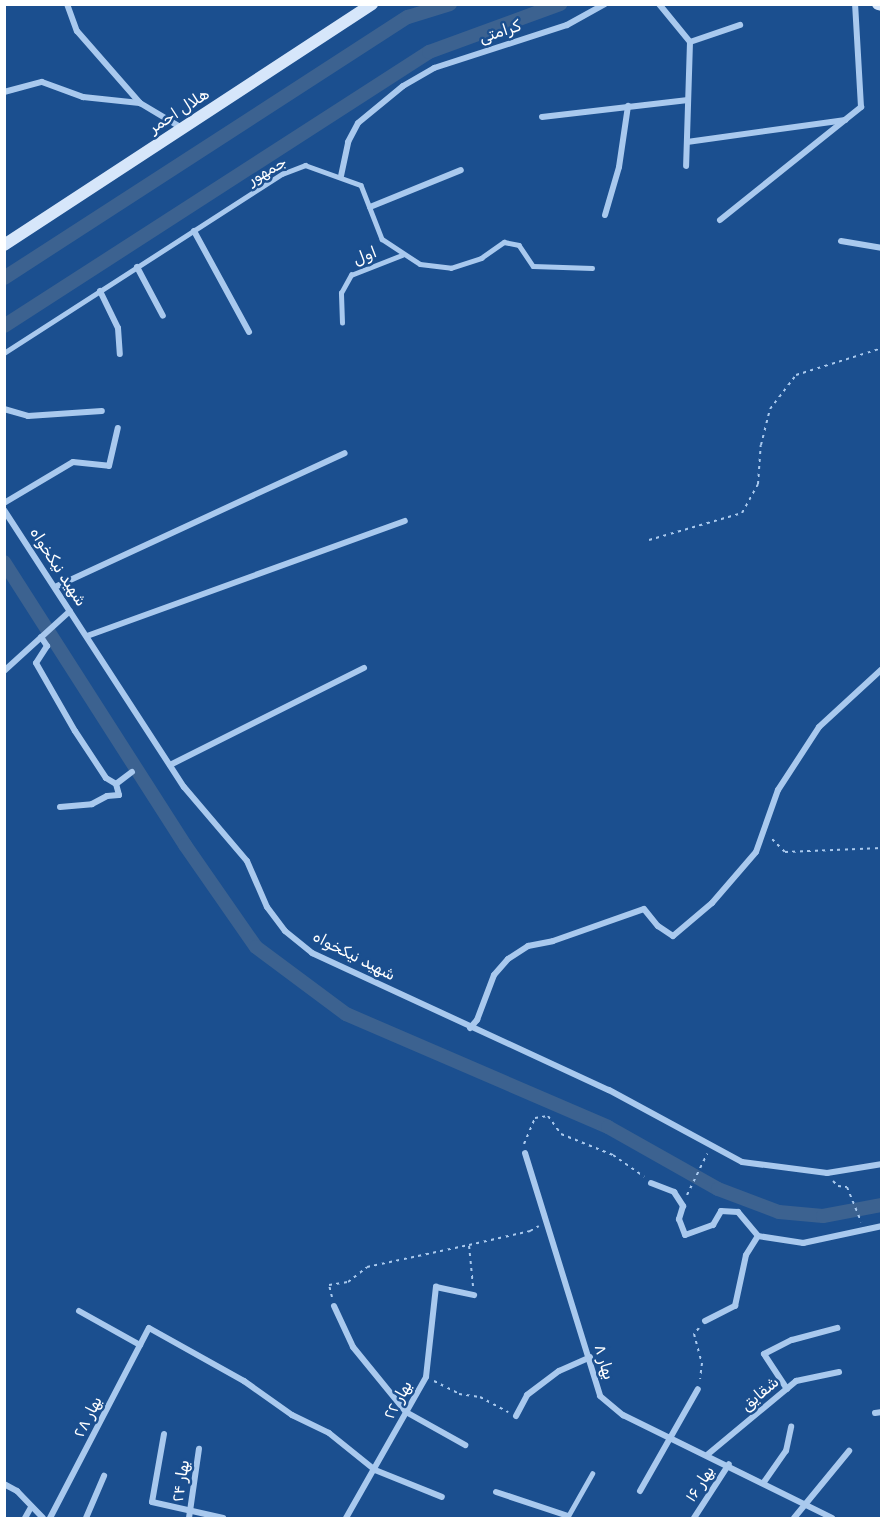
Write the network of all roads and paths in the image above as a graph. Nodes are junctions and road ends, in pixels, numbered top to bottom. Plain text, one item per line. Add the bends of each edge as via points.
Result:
1 (67, 4) edge
2 (372, 4) edge
3 (605, 4) edge
4 (659, 4) edge
5 (855, 4) edge
6 (740, 25) dead end
7 (690, 42) junction
8 (4, 92) edge
9 (688, 100) junction
10 (140, 103) junction
11 (628, 106) junction
12 (542, 117) dead end
13 (846, 120) junction
14 (183, 128) junction
15 (687, 142) junction
16 (686, 166) dead end
17 (461, 170) dead end
18 (341, 176) junction
19 (370, 207) junction
20 (605, 215) dead end
21 (720, 220) dead end
22 (194, 231) junction
23 (841, 241) dead end
24 (4, 245) edge
25 (882, 248) edge
26 (402, 255) junction
27 (137, 267) junction
28 (592, 268) dead end
29 (100, 291) junction
30 (163, 316) dead end
31 (342, 323) dead end
32 (249, 332) dead end
33 (882, 348) edge
34 (4, 353) edge
35 (120, 354) dead end
36 (4, 409) edge
37 (102, 411) dead end
38 (118, 428) dead end
39 (345, 453) dead end
40 (4, 503) edge
41 (4, 510) edge
42 (405, 521) dead end
43 (649, 540) dead end
44 (55, 587) junction
45 (70, 611) junction
46 (46, 633) junction
47 (87, 636) junction
48 (364, 668) dead end
49 (882, 669) edge
50 (4, 671) edge
51 (170, 765) junction
52 (132, 772) dead end
53 (116, 784) junction
54 (60, 807) dead end
55 (763, 831) junction
56 (882, 848) edge
57 (470, 1028) junction
58 (710, 1147) junction
59 (525, 1153) joint
60 (882, 1164) edge
61 (831, 1172) junction
62 (651, 1183) joint
63 (683, 1206) junction
64 (857, 1210) dead end
65 (544, 1222) junction
66 (882, 1226) edge
67 (758, 1236) junction
68 (469, 1245) junction
69 (474, 1295) joint
70 (334, 1306) joint
71 (79, 1311) dead end
72 (705, 1321) joint
73 (837, 1328) dead end
74 (140, 1345) junction
75 (590, 1357) junction
76 (839, 1372) dead end
77 (426, 1377) junction
78 (698, 1389) joint
79 (787, 1389) junction
80 (406, 1412) junction
81 (516, 1416) joint
82 (791, 1427) dead end
83 (165, 1434) dead end
84 (672, 1438) junction
85 (465, 1445) dead end
86 (199, 1449) dead end
87 (849, 1451) dead end
88 (707, 1455) junction
89 (729, 1464) junction
90 (375, 1470) junction
91 (592, 1474) dead end
92 (105, 1476) dead end
93 (764, 1482) junction
94 (4, 1484) edge
95 (640, 1491) dead end
96 (496, 1492) dead end
97 (442, 1497) dead end
98 (804, 1504) junction
99 (31, 1507) junction
100 (189, 1515) edge
101 (567, 1517) edge
102 (25, 1518) edge
103 (43, 1518) edge
104 (50, 1518) edge
105 (86, 1518) edge
106 (223, 1518) edge
107 (346, 1518) edge
108 (694, 1518) edge
109 (794, 1518) edge
110 (832, 1518) edge

1 - 10 street via 77,31
2 - 14 main road, هلال احمر
3 - 18 street, کرامتی via 567,25 434,68 403,86 358,123 348,142
4 - 7 street
5 - 13 street via 861,107
6 - 7 street
7 - 9 street
8 - 10 street via 42,82 83,97
9 - 11 street
9 - 15 street
10 - 14 street
11 - 12 street
11 - 20 street via 619,167
13 - 15 street
13 - 21 street
14 - 24 main road, هلال احمر
15 - 16 street
17 - 19 street
18 - 19 lane, جمهور via 361,185
18 - 22 lane, جمهور via 305,165 282,174
19 - 26 lane, جمهور via 382,239
22 - 27 lane, جمهور
22 - 32 street
23 - 25 street
26 - 28 lane, جمهور via 420,264 451,267 481,258 504,242 519,245 533,266
26 - 31 lane, اول via 351,275 341,292
27 - 29 lane, جمهور
27 - 30 street
29 - 34 lane, جمهور
29 - 35 street via 118,328
33 - 43 path via 796,375 770,409 761,445 758,484 742,513
36 - 37 street via 28,416
38 - 40 street via 109,466 72,462
39 - 44 street
41 - 44 street, شهید نیکخواه
42 - 47 street
44 - 45 street, شهید نیکخواه
45 - 46 street
45 - 47 street, شهید نیکخواه
46 - 50 street
46 - 53 street via 47,646 36,663 106,778
47 - 51 street, شهید نیکخواه
48 - 51 street
49 - 55 street via 819,727 778,790
51 - 57 street, شهید نیکخواه via 247,861 267,907 285,932 312,952
52 - 53 street
53 - 54 street via 119,795 92,804
55 - 56 path via 785,852
55 - 57 street via 756,852 712,903 673,936 657,926 644,909 528,946 508,959 494,975 477,1020
57 - 58 street, شهید نیکخواه via 609,1090
58 - 61 street, شهید نیکخواه via 742,1162 767,1168
58 - 63 path
59 - 62 path via 524,1138 535,1118 548,1116 561,1134 613,1155
59 - 65 street, بهار ۸
60 - 61 street, شهید نیکخواه
61 - 64 path via 838,1186 847,1187
62 - 63 street via 674,1192
63 - 67 street via 679,1219 685,1235 713,1225 721,1211 738,1212
65 - 68 path via 530,1232
65 - 75 street, بهار ۸
66 - 67 street via 803,1243
67 - 72 street via 746,1255 735,1306
68 - 69 path
68 - 70 path via 367,1267 348,1282 329,1285
69 - 77 street, بهار ۲۲ via 436,1287
70 - 80 street via 353,1347
71 - 74 street
72 - 78 path via 694,1334 702,1363
73 - 79 street via 792,1340 764,1354
74 - 90 street, بهار ۲۸ via 149,1328 244,1381 292,1415 329,1433
74 - 104 street, بهار ۲۸
75 - 81 street via 559,1371 527,1395
75 - 84 street, بهار ۸ via 600,1396 623,1415
76 - 79 street, شقایق via 796,1381
77 - 80 street, بهار ۲۲
77 - 81 path via 459,1394 480,1396
78 - 84 street
79 - 88 street, شقایق
80 - 85 street
80 - 90 street, بهار ۲۲
82 - 93 street via 786,1451
83 - 100 street via 152,1502
84 - 88 street, بهار ۸
84 - 95 street
86 - 100 street, بهار ۲۴
87 - 98 street
88 - 89 street, بهار ۸
89 - 93 street, بهار ۸
89 - 108 street, بهار ۱۶
90 - 97 street
90 - 107 street, بهار ۲۲
91 - 101 lane
92 - 105 street
93 - 98 street, بهار ۸
94 - 99 street
96 - 101 street
98 - 109 street
98 - 110 street, بهار ۸
99 - 102 street
99 - 103 street
100 - 106 street

